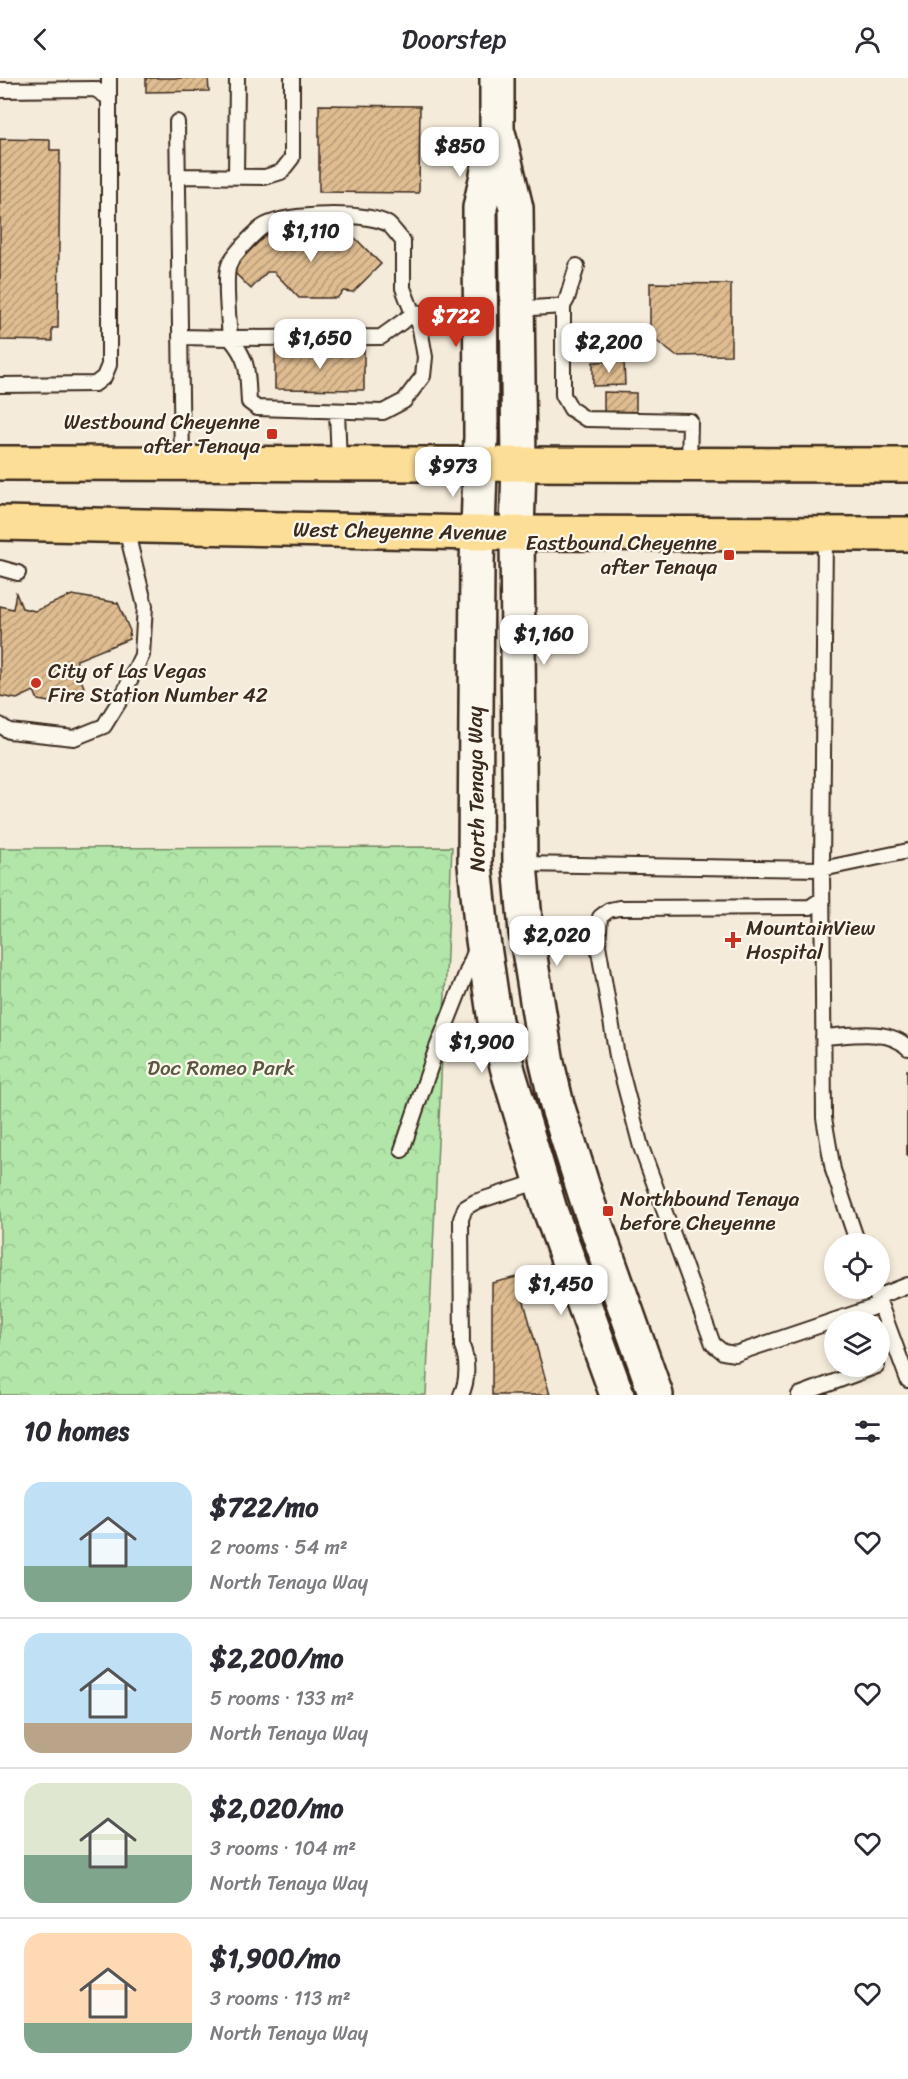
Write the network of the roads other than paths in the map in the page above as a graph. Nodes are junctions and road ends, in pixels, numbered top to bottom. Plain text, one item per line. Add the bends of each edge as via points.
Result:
1 (109, 78) edge
2 (237, 78) edge
3 (292, 78) edge
4 (496, 78) edge
5 (0, 90) edge
6 (109, 98) junction
7 (177, 122) dead end
8 (497, 128) junction
9 (179, 176) junction
10 (236, 176) junction
11 (577, 266) dead end
12 (481, 306) junction
13 (563, 306) junction
14 (517, 309) junction
15 (413, 314) junction
16 (180, 337) junction
17 (230, 339) junction
18 (0, 385) edge
19 (338, 411) junction
20 (0, 463) edge
21 (182, 463) junction
22 (339, 463) junction
23 (480, 464) junction
24 (519, 464) junction
25 (689, 465) junction
26 (908, 465) edge
27 (0, 523) edge
28 (125, 525) junction
29 (477, 534) junction
30 (517, 534) junction
31 (908, 534) edge
32 (825, 535) junction
33 (0, 568) edge
34 (18, 573) dead end
35 (0, 725) edge
36 (908, 851) edge
37 (520, 864) junction
38 (822, 869) junction
39 (822, 899) junction
40 (482, 933) junction
41 (823, 1037) junction
42 (908, 1048) edge
43 (402, 1150) dead end
44 (540, 1181) junction
45 (854, 1233) edge
46 (908, 1284) edge
47 (890, 1292) edge
48 (872, 1299) edge
49 (878, 1299) edge
50 (899, 1359) junction
51 (890, 1362) edge
52 (848, 1377) edge
53 (908, 1380) edge
54 (461, 1395) edge
55 (617, 1395) edge
56 (656, 1395) edge
57 (799, 1395) edge

1 - 6 lane
2 - 10 lane
3 - 10 lane via 292,158 281,172 265,177
4 - 8 main road, North Tenaya Way
5 - 6 lane via 95,89
6 - 18 lane via 109,365 104,377 95,384
7 - 9 lane
8 - 12 main road, North Tenaya Way via 480,208
8 - 14 main road, North Tenaya Way via 516,208
9 - 10 lane
9 - 16 lane
11 - 13 lane
12 - 15 lane
12 - 23 main road, North Tenaya Way
13 - 14 lane
13 - 25 lane via 563,395 571,410 586,419 690,421
14 - 24 main road, North Tenaya Way
15 - 17 lane via 381,337
15 - 17 lane via 403,288 403,241 388,225 364,216 296,216 255,231 229,264
15 - 19 lane via 419,323 425,357 423,376 404,401 383,412
16 - 17 lane
16 - 21 lane
17 - 19 lane via 242,352 249,402 257,408
19 - 22 lane
20 - 21 main road
21 - 22 main road
22 - 23 main road
23 - 24 main road
23 - 29 main road, North Tenaya Way
24 - 25 main road
24 - 30 main road, North Tenaya Way
25 - 26 main road
27 - 28 main road, West Cheyenne Avenue
28 - 29 main road, West Cheyenne Avenue
28 - 35 lane via 145,606 142,655 104,726 74,738 9,731
29 - 30 main road, West Cheyenne Avenue
29 - 40 main road, North Tenaya Way via 475,852
30 - 32 main road, West Cheyenne Avenue
30 - 37 main road, North Tenaya Way
31 - 32 main road, West Cheyenne Avenue
32 - 38 lane
33 - 34 lane
36 - 38 lane
37 - 38 lane
37 - 56 main road, North Tenaya Way via 526,932 557,1105
38 - 39 lane
39 - 41 lane
39 - 48 lane via 810,907 609,910 600,917 598,945 617,1056 641,1147 713,1344 723,1352 735,1354
40 - 43 lane
40 - 44 main road, North Tenaya Way via 495,1021
41 - 42 lane via 889,1037
41 - 45 lane via 824,1118 833,1170
44 - 54 lane via 465,1208 461,1219 462,1346 467,1356
44 - 55 main road, North Tenaya Way
46 - 47 lane
49 - 50 lane
50 - 51 lane
50 - 53 lane
52 - 57 lane

